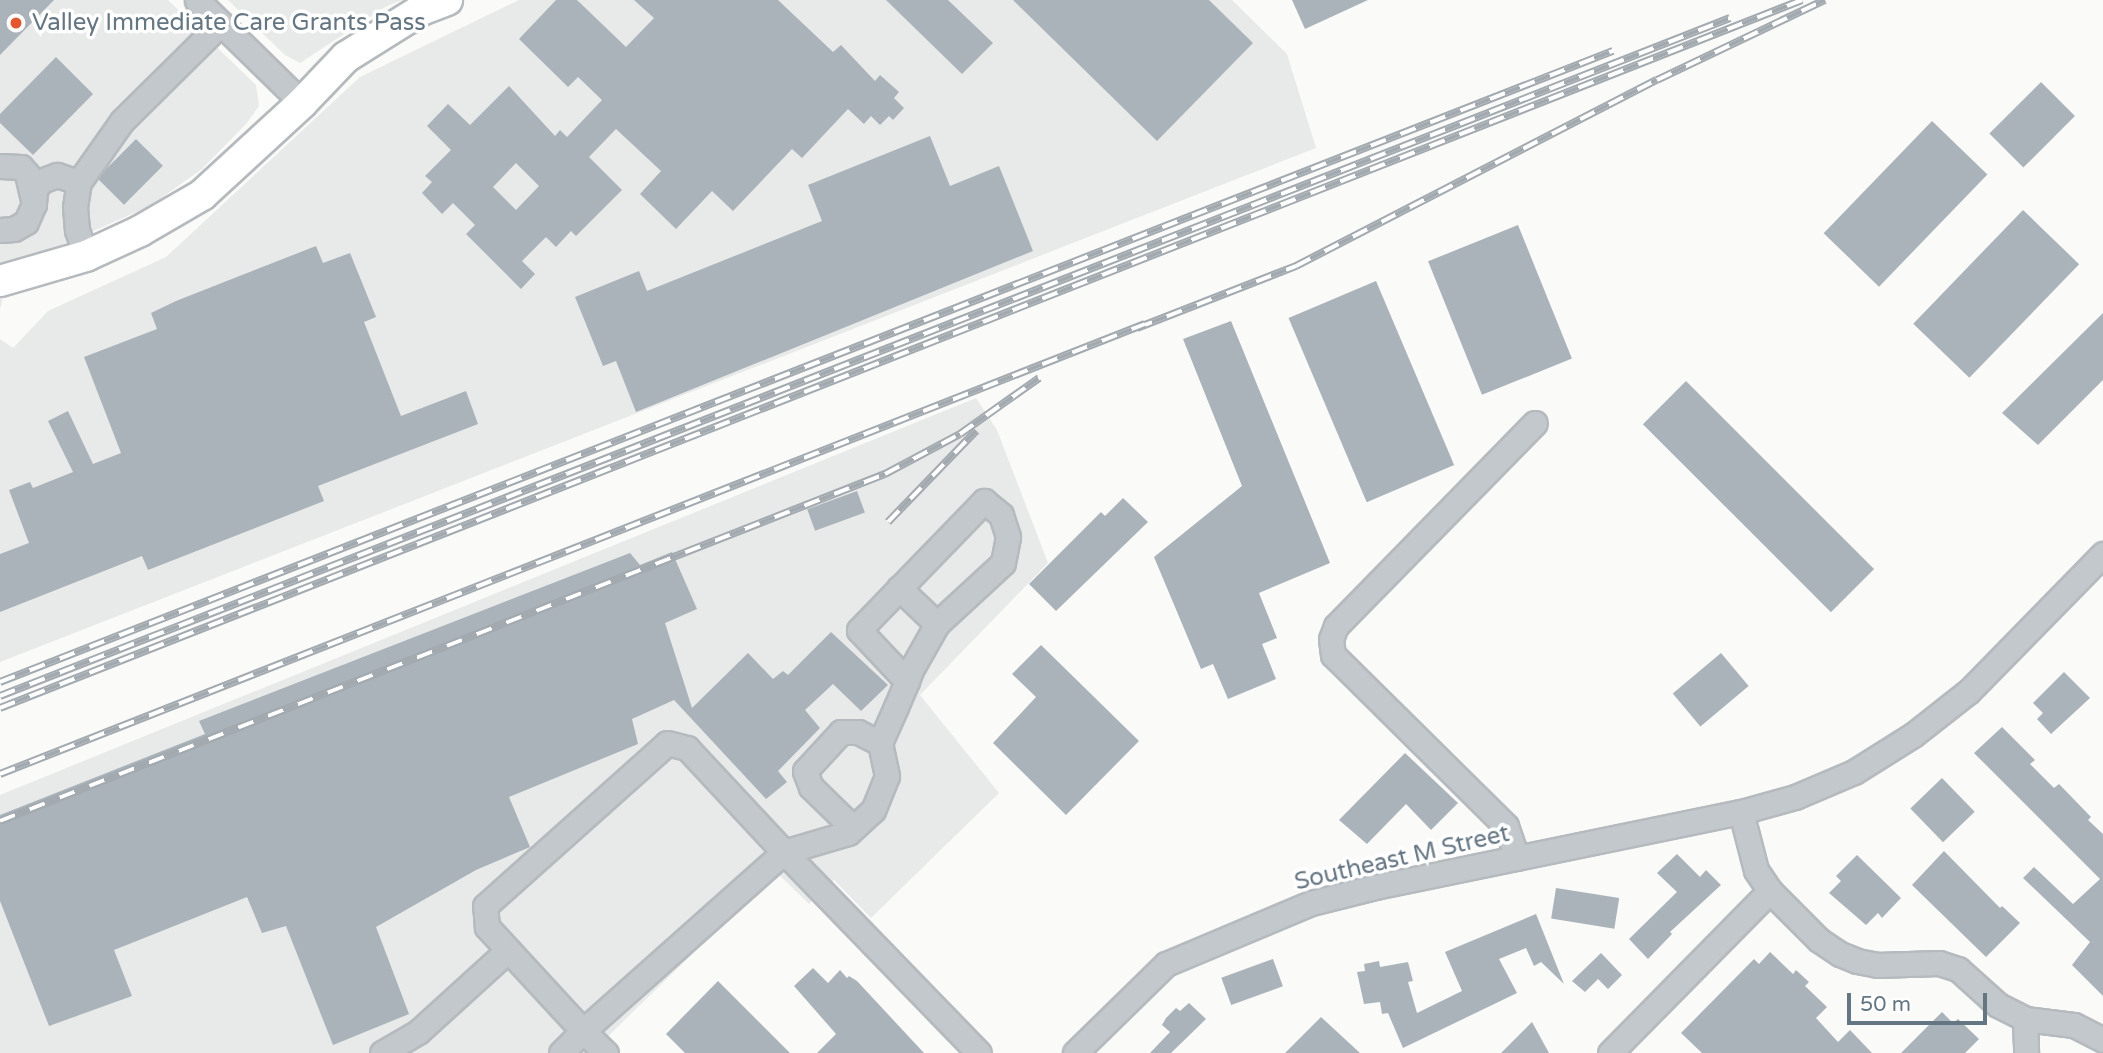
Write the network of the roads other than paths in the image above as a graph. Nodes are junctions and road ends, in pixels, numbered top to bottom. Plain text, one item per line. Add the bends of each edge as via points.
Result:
1 (197, 0) edge
2 (447, 0) edge
3 (221, 23) junction
4 (302, 103) junction
5 (0, 166) edge
6 (79, 183) junction
7 (34, 204) junction
8 (0, 230) edge
9 (86, 256) junction
10 (0, 281) edge
11 (1535, 424) dead end
12 (2103, 554) edge
13 (899, 588) junction
14 (937, 624) junction
15 (907, 681) junction
16 (880, 743) junction
17 (1741, 812) junction
18 (853, 828) junction
19 (784, 852) junction
20 (1517, 858) junction
21 (1770, 891) junction
22 (508, 950) junction
23 (2025, 1019) junction
24 (583, 1031) junction
25 (2103, 1040) edge
26 (382, 1053) edge
27 (561, 1053) edge
28 (606, 1053) edge
29 (979, 1053) edge
30 (1075, 1053) edge
31 (1610, 1053) edge
32 (2026, 1053) edge

1 - 3 street
2 - 4 main road via 421,10 346,57
3 - 4 street
3 - 6 street via 122,121
4 - 9 main road via 202,195
5 - 7 street via 21,167
6 - 7 street via 57,175 41,181
6 - 9 street via 77,230
7 - 8 street via 32,215 20,227
9 - 10 main road
11 - 20 street via 1345,616 1331,639 1334,655 1506,826
12 - 17 street, Southeast M Street via 1969,691 1913,735 1854,772 1795,797
13 - 14 street
13 - 14 street via 984,500 1001,515 1008,537 1003,563
13 - 15 street via 859,630
14 - 15 street
15 - 16 street
16 - 18 street via 887,776 873,810
16 - 18 street via 858,732 841,732 805,771 811,787
17 - 20 street, Southeast M Street
17 - 21 street via 1756,870
18 - 19 street
19 - 22 street via 687,748 667,743 485,906 487,927
19 - 24 street
19 - 29 street
20 - 30 street, Southeast M Street via 1311,903 1186,954 1144,983
21 - 23 street via 1819,940 1840,954 1877,964 1915,961 1958,969 1998,1004
21 - 31 street
22 - 24 street
22 - 26 street via 418,1032
23 - 25 street via 2074,1025
23 - 32 street
24 - 27 street
24 - 28 street

